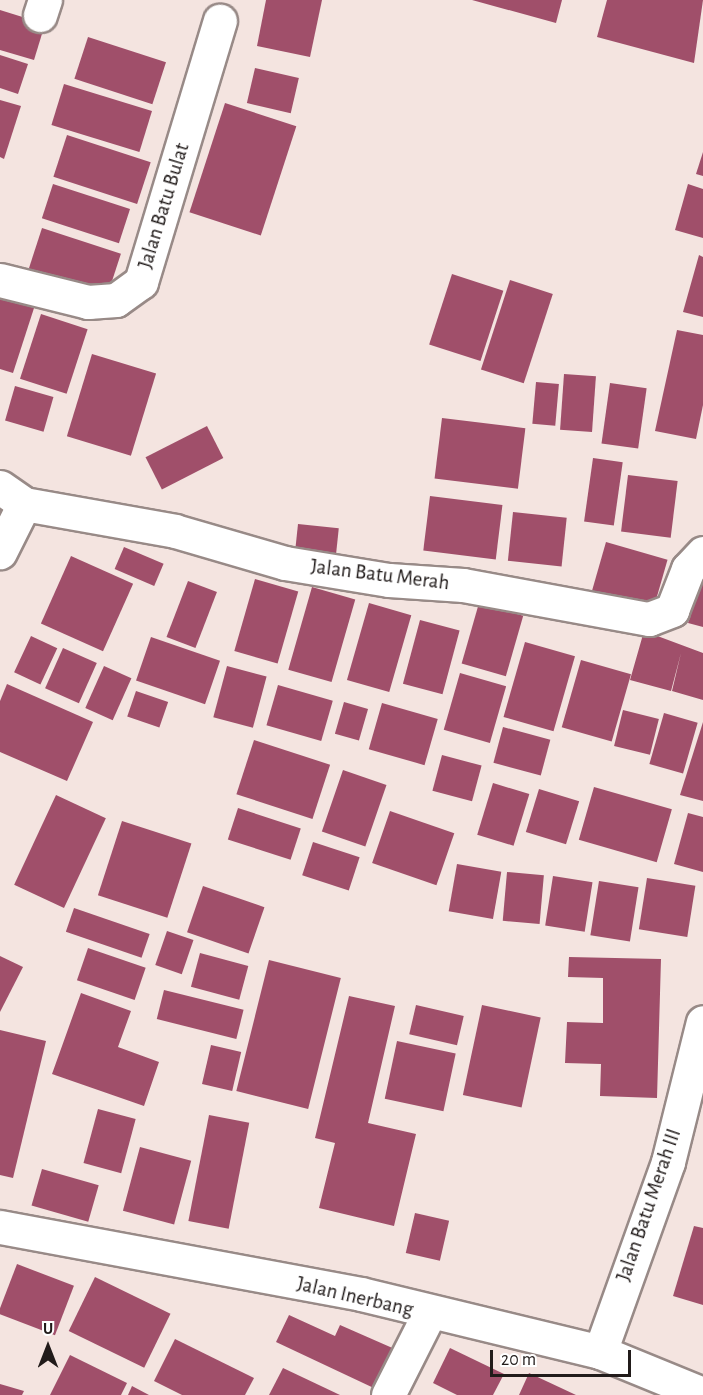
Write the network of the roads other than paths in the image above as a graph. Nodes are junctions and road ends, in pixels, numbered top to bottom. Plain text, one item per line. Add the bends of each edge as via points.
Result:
1 (219, 21) dead end
2 (0, 280) edge
3 (12, 496) edge
4 (0, 552) edge
5 (703, 553) edge
6 (703, 1022) edge
7 (0, 1227) edge
8 (429, 1314) junction
9 (600, 1352) junction
10 (703, 1394) edge
11 (388, 1395) edge

1 - 2 street, Jalan Batu Bulat via 141,282 117,300 88,302
3 - 4 street
3 - 5 street, Jalan Batu Merah via 175,531 285,563 389,580 463,585 650,619 672,610 688,569
6 - 9 street, Jalan Batu Merah III via 668,1162
7 - 8 street, Jalan Inerbang via 361,1294
8 - 9 street, Jalan Inerbang
8 - 11 street
9 - 10 street, Jalan Inerbang

